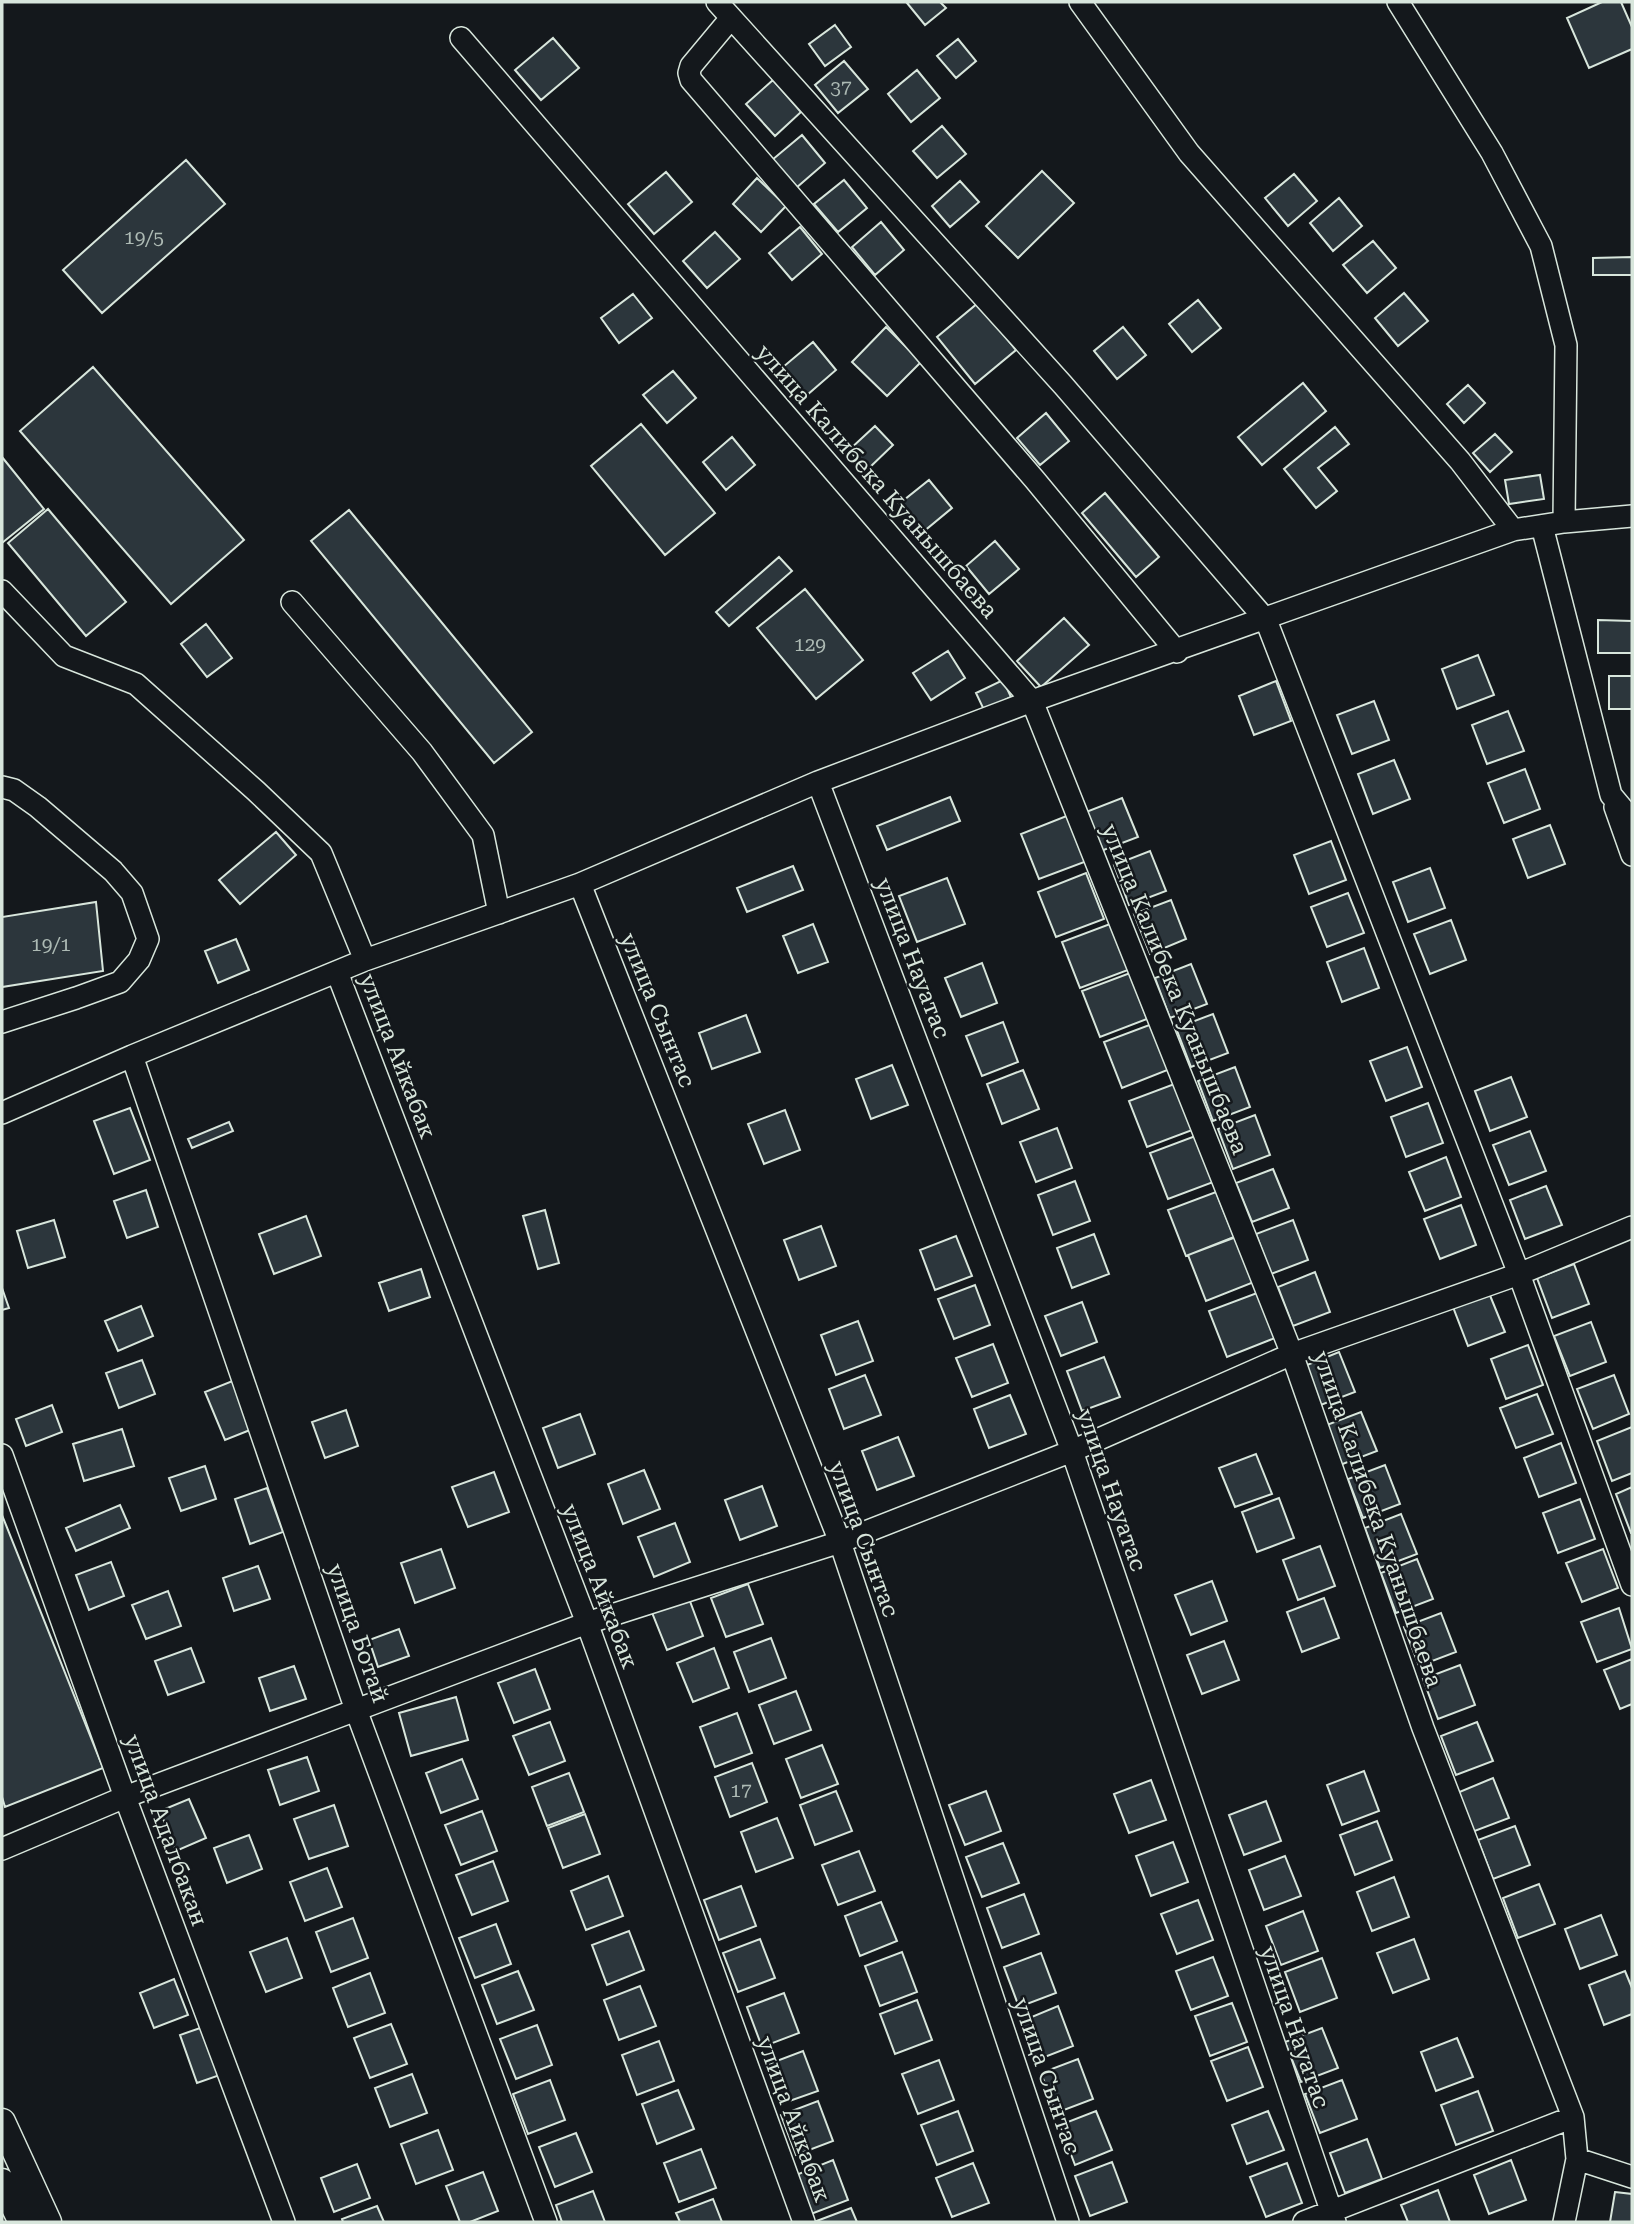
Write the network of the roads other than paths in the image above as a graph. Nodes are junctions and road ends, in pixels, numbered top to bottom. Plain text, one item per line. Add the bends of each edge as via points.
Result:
1 (717, 2) edge
2 (1080, 2) edge
3 (1398, 2) edge
4 (731, 18) junction
5 (461, 38) dead end
6 (1632, 516) edge
7 (1564, 522) junction
8 (1542, 526) junction
9 (1513, 530) junction
10 (2, 591) edge
11 (292, 603) dead end
12 (1266, 620) junction
13 (1177, 652) junction
14 (1032, 701) junction
15 (818, 782) junction
16 (2, 787) edge
17 (1611, 795) junction
18 (1632, 820) edge
19 (1632, 855) edge
20 (580, 884) junction
21 (499, 913) junction
22 (365, 960) junction
23 (337, 972) junction
24 (2, 1022) edge
25 (132, 1056) junction
26 (2, 1113) edge
27 (1632, 1227) edge
28 (1519, 1274) junction
29 (1292, 1354) junction
30 (1072, 1451) junction
31 (2, 1455) edge
32 (840, 1542) junction
33 (1632, 1585) edge
34 (587, 1623) junction
35 (356, 1710) junction
36 (125, 1797) junction
37 (2, 1849) edge
38 (1573, 2117) junction
39 (2, 2122) edge
40 (1577, 2159) junction
41 (1632, 2177) edge
42 (2, 2182) edge
43 (1333, 2217) edge
44 (22, 2222) edge
45 (48, 2222) edge
46 (284, 2222) edge
47 (546, 2222) edge
48 (804, 2222) edge
49 (1068, 2222) edge
50 (1304, 2222) edge
51 (1564, 2222) edge

1 - 4 street
2 - 9 street via 1189,153 1460,461
3 - 7 street via 1492,153 1541,246 1566,345
4 - 12 street via 1063,385
4 - 13 street via 691,66 691,80
5 - 14 street, улица Калибека Куанышбаева
6 - 7 street
7 - 8 street
8 - 9 street
8 - 17 street
9 - 12 street
10 - 22 street via 64,656 136,684 321,853
11 - 21 street via 422,752 482,835
12 - 13 street
12 - 28 street
13 - 14 street
14 - 15 street
14 - 29 street, улица Калибека Куанышбаева
15 - 20 street
15 - 30 street, улица Науатас
16 - 24 street via 38,807 113,871 132,893 148,939 139,960 120,982
17 - 18 street
17 - 19 street
20 - 21 street
20 - 32 street, улица Сынтас
21 - 22 street
22 - 23 street
23 - 25 street
23 - 34 street, улица Айкабак
25 - 26 street
25 - 35 street, улица Ботай
27 - 28 street
28 - 29 street
28 - 33 street
29 - 30 street
29 - 38 street, улица Калибека Куанышбаева via 1423,1728
30 - 32 street
30 - 43 street, улица Науатас
31 - 36 street, улица Адалбакан
32 - 34 street
32 - 49 street, улица Сынтас
34 - 35 street
34 - 48 street, улица Айкабак
35 - 36 street
35 - 47 street, улица Ботай
36 - 37 street
36 - 46 street, улица Адалбакан
38 - 40 street, улица Калибека Куанышбаева
38 - 43 street
39 - 45 main road
40 - 41 street
40 - 51 street, улица Калибека Куанышбаева
42 - 44 main road
43 - 50 street

